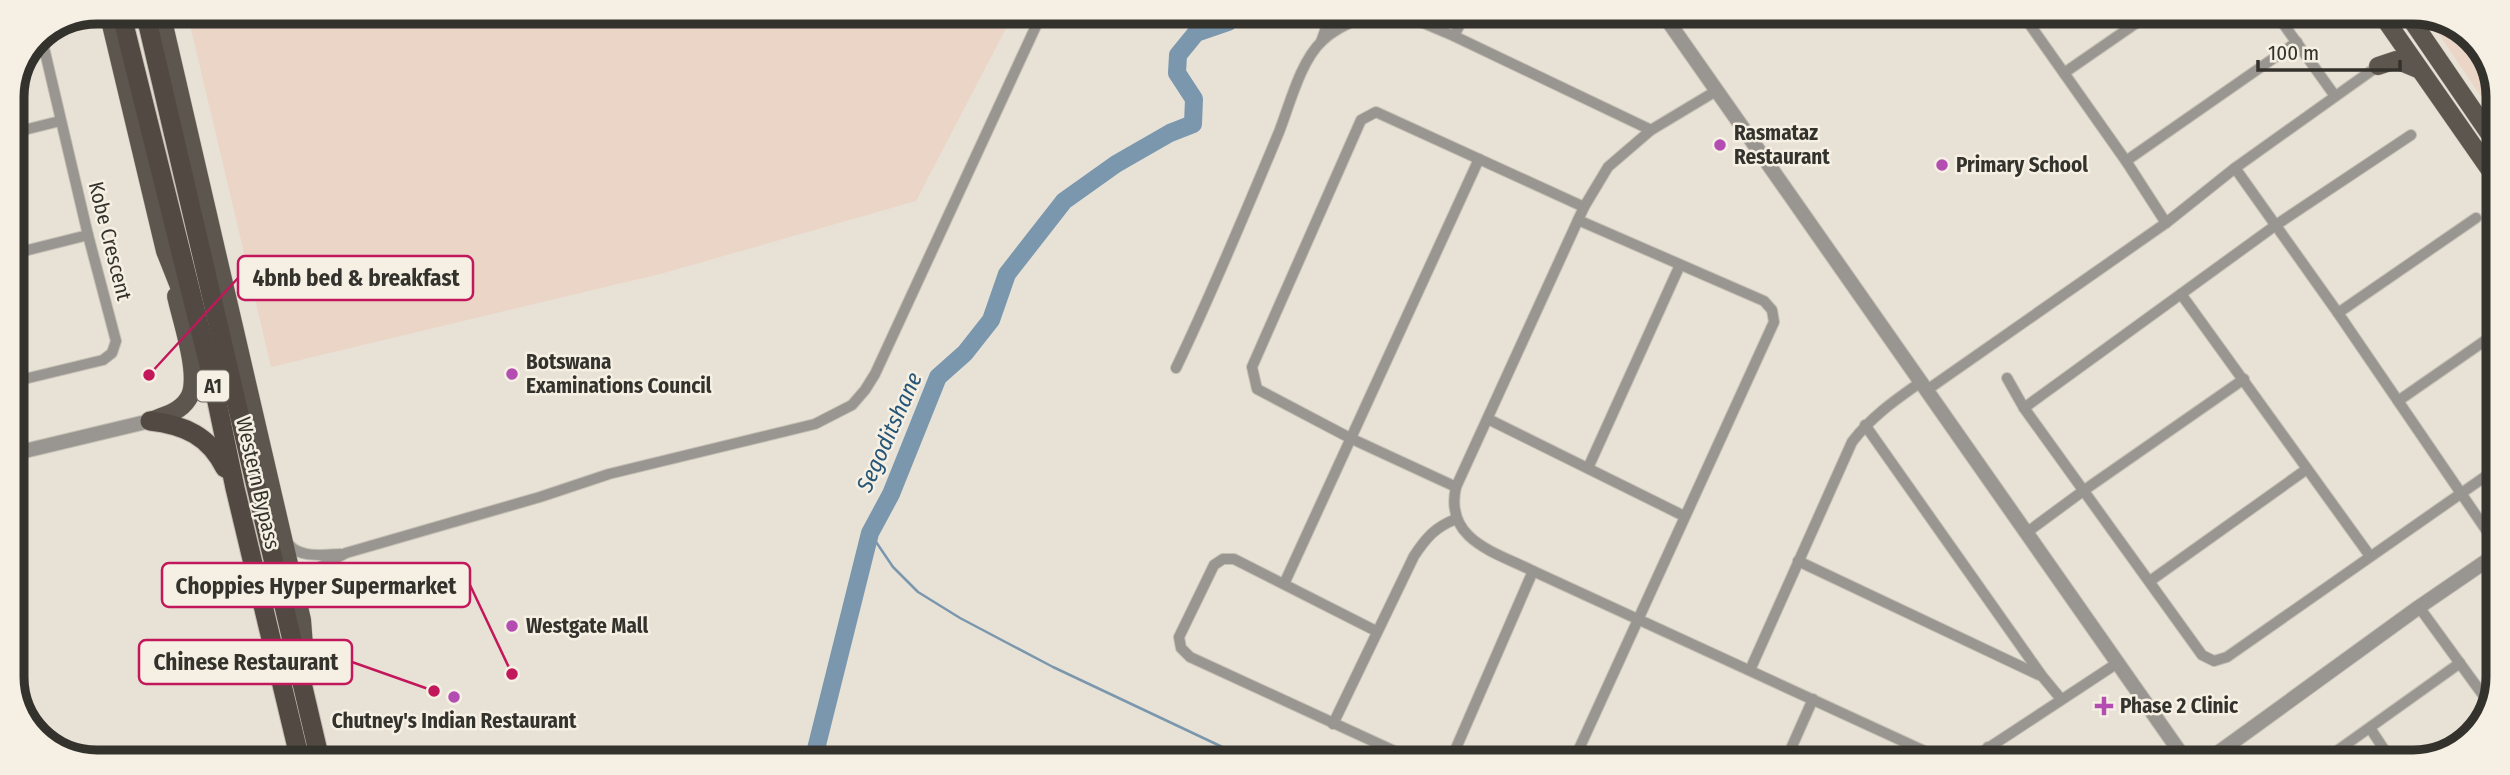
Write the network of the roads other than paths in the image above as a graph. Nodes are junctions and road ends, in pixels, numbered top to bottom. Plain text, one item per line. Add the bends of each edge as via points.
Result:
1 (111, 24) edge
2 (124, 24) edge
3 (148, 24) edge
4 (164, 24) edge
5 (1037, 24) edge
6 (1327, 24) edge
7 (1348, 24) edge
8 (1426, 24) edge
9 (1460, 24) edge
10 (1670, 24) edge
11 (2029, 24) edge
12 (2135, 24) edge
13 (2284, 24) edge
14 (2387, 24) edge
15 (2388, 24) edge
16 (2414, 24) edge
17 (1454, 36) junction
18 (1321, 42) junction
19 (2297, 42) junction
20 (44, 48) edge
21 (2378, 66) junction
22 (2423, 72) junction
23 (2064, 73) junction
24 (1716, 91) junction
25 (2334, 96) junction
26 (60, 121) junction
27 (2485, 128) edge
28 (24, 130) edge
29 (1651, 130) junction
30 (2411, 135) dead end
31 (1479, 159) junction
32 (2126, 161) junction
33 (2485, 163) edge
34 (2235, 168) junction
35 (1584, 207) junction
36 (2476, 218) dead end
37 (1578, 220) junction
38 (2166, 223) junction
39 (2276, 225) junction
40 (88, 235) junction
41 (24, 251) edge
42 (165, 251) junction
43 (1680, 265) junction
44 (2181, 294) junction
45 (2338, 313) junction
46 (2485, 340) edge
47 (202, 345) junction
48 (1176, 368) dead end
49 (2007, 378) dead end
50 (24, 379) edge
51 (2244, 379) junction
52 (1924, 386) junction
53 (2398, 401) junction
54 (2024, 408) junction
55 (1488, 419) junction
56 (150, 421) junction
57 (1865, 425) junction
58 (1350, 438) junction
59 (25, 451) edge
60 (1588, 468) junction
61 (2307, 469) junction
62 (2486, 476) edge
63 (235, 488) junction
64 (1456, 488) junction
65 (2083, 491) junction
66 (2462, 493) junction
67 (1684, 516) junction
68 (1456, 519) junction
69 (280, 528) junction
70 (2486, 529) edge
71 (2026, 533) junction
72 (346, 553) junction
73 (2370, 556) junction
74 (1798, 561) junction
75 (2486, 561) edge
76 (1533, 571) junction
77 (2150, 581) junction
78 (1283, 584) junction
79 (2419, 607) junction
80 (1638, 618) junction
81 (302, 620) junction
82 (1376, 631) junction
83 (2119, 662) junction
84 (2460, 663) junction
85 (1750, 670) junction
86 (2042, 676) junction
87 (2483, 695) edge
88 (1812, 699) junction
89 (2061, 699) junction
90 (310, 717) junction
91 (1333, 724) junction
92 (2370, 728) junction
93 (1989, 747) junction
94 (298, 750) edge
95 (318, 750) edge
96 (1391, 750) edge
97 (1455, 750) edge
98 (1578, 750) edge
99 (1790, 750) edge
100 (1926, 750) edge
101 (1985, 750) edge
102 (1990, 750) edge
103 (2179, 750) edge
104 (2224, 750) edge
105 (2339, 750) edge
106 (2384, 750) edge

1 - 42 main road
2 - 47 highway, Western Bypass / A1
3 - 90 highway, Western Bypass / A1
4 - 69 main road
5 - 72 street via 875,374 852,405 815,424 609,474
6 - 18 street
7 - 18 street
8 - 17 street
9 - 17 street
10 - 24 street
11 - 23 street
12 - 23 street
13 - 19 street
14 - 21 main road via 2394,40 2388,57
15 - 22 main road
16 - 27 main road
17 - 29 street
18 - 48 street via 1298,78 1280,130
19 - 25 street
19 - 32 street
20 - 26 street, Kobe Crescent
21 - 22 main road via 2396,60
21 - 25 street
22 - 33 main road
23 - 32 street
24 - 29 street
24 - 52 street
25 - 34 street
26 - 28 street
26 - 40 street, Kobe Crescent
29 - 35 street via 1608,167
30 - 39 street
31 - 35 street
31 - 58 street
31 - 58 street via 1376,113 1362,120 1252,368 1257,389
32 - 38 street
34 - 38 street
34 - 39 street
35 - 37 street
36 - 45 street
37 - 43 street
37 - 55 street
38 - 52 street
39 - 44 street
39 - 45 street
40 - 41 street
40 - 50 street, Kobe Crescent via 115,347 103,360
42 - 47 main road
42 - 56 main road via 193,383 190,397 180,408
43 - 60 street
43 - 67 street via 1764,301 1772,310 1773,322
44 - 51 street
44 - 54 street
45 - 53 street
46 - 53 street
47 - 63 highway, Western Bypass / A1
49 - 54 street
51 - 61 street
51 - 65 street
52 - 57 street via 1884,408
52 - 71 street
53 - 66 street
54 - 65 street
55 - 60 street
55 - 64 street
56 - 59 street
56 - 63 highway via 171,423 202,437 223,463
57 - 74 street via 1852,442
57 - 86 street
58 - 64 street
58 - 78 street
60 - 67 street
61 - 73 street
61 - 77 street
62 - 66 street
63 - 94 highway, Western Bypass / A1
64 - 68 street
65 - 71 street
65 - 77 street
66 - 70 street
66 - 73 street
67 - 80 street
68 - 76 street via 1475,542
68 - 82 street via 1429,534
69 - 72 street via 288,545 299,553
69 - 81 main road
71 - 83 street
72 - 81 street via 310,572 301,591
73 - 77 street via 2227,657 2214,660 2202,655
74 - 85 street
74 - 86 street
75 - 79 street
76 - 80 street
76 - 97 street
78 - 82 street
78 - 91 street via 1234,559 1223,559 1214,565 1180,637 1181,648 1190,657
79 - 84 street
79 - 104 street
80 - 85 street
80 - 98 street
81 - 90 main road
82 - 91 street
83 - 89 street
83 - 103 street
84 - 87 street
84 - 92 street
85 - 88 street
86 - 89 street
88 - 99 street
88 - 100 street
89 - 93 street
90 - 95 highway, Western Bypass / A1
91 - 96 street
92 - 105 street
92 - 106 street
93 - 101 street
93 - 102 street

